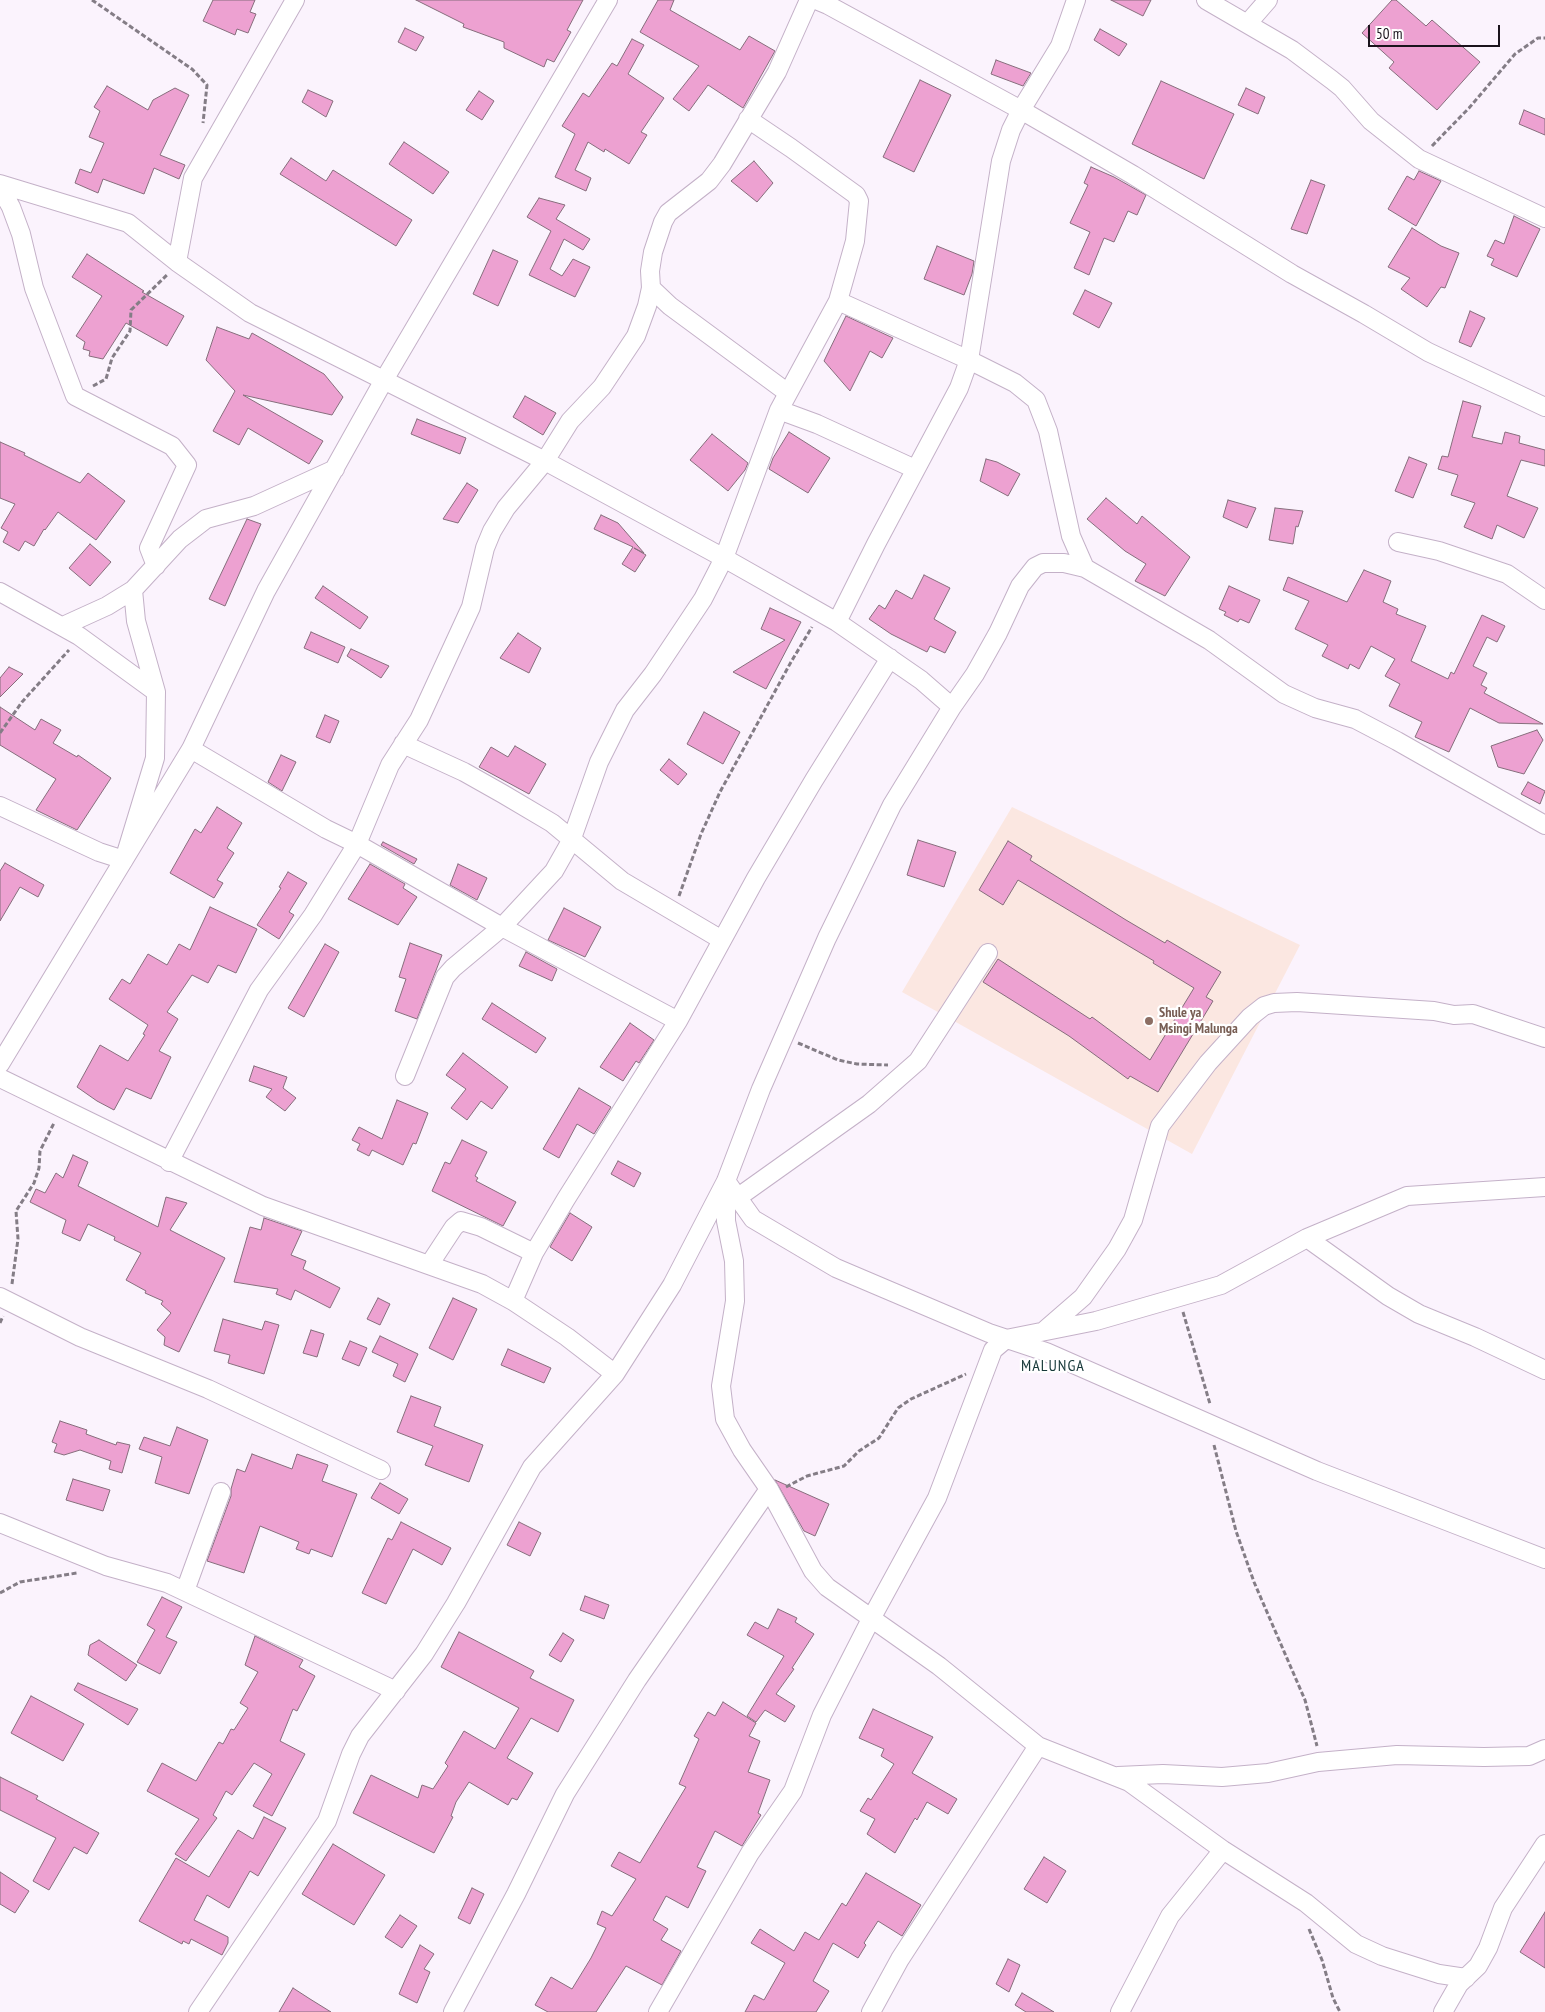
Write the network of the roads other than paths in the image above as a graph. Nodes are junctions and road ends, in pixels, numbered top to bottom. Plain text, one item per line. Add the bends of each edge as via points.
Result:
1 (296, 0) edge
2 (608, 0) edge
3 (809, 0) edge
4 (816, 0) edge
5 (1076, 0) edge
6 (1206, 0) edge
7 (1268, 0) edge
8 (1248, 23) junction
9 (1021, 110) junction
10 (748, 119) junction
11 (0, 185) edge
12 (1545, 218) edge
13 (177, 262) junction
14 (651, 288) junction
15 (838, 301) junction
16 (969, 360) junction
17 (384, 380) junction
18 (788, 393) junction
19 (1545, 407) edge
20 (779, 410) junction
21 (546, 461) junction
22 (335, 469) junction
23 (915, 469) junction
24 (1398, 542) dead end
25 (724, 558) junction
26 (156, 566) junction
27 (1085, 568) junction
28 (133, 590) junction
29 (0, 592) edge
30 (1545, 600) edge
31 (837, 622) junction
32 (63, 626) junction
33 (890, 658) junction
34 (156, 692) junction
35 (952, 707) junction
36 (403, 744) junction
37 (191, 748) junction
38 (0, 806) edge
39 (1545, 826) edge
40 (571, 841) junction
41 (357, 844) junction
42 (124, 860) junction
43 (502, 927) junction
44 (722, 940) junction
45 (988, 953) dead end
46 (678, 1021) junction
47 (1545, 1038) edge
48 (0, 1064) edge
49 (405, 1076) dead end
50 (0, 1078) edge
51 (169, 1162) junction
52 (726, 1181) junction
53 (1545, 1187) edge
54 (737, 1198) junction
55 (1307, 1238) junction
56 (534, 1253) junction
57 (429, 1266) junction
58 (5, 1300) edge
59 (513, 1301) junction
60 (1042, 1332) junction
61 (1006, 1339) junction
62 (1545, 1370) edge
63 (615, 1374) junction
64 (381, 1470) dead end
65 (221, 1492) dead end
66 (771, 1492) junction
67 (0, 1523) edge
68 (1545, 1559) edge
69 (185, 1592) junction
70 (871, 1619) junction
71 (396, 1691) junction
72 (1038, 1746) junction
73 (1545, 1749) edge
74 (1117, 1776) junction
75 (1545, 1844) edge
76 (1223, 1850) junction
77 (1466, 1978) junction
78 (198, 2012) edge
79 (453, 2012) edge
80 (658, 2012) edge
81 (871, 2012) edge
82 (1120, 2012) edge
83 (1443, 2012) edge

1 - 13 street via 193,178
2 - 17 street
3 - 10 street via 777,72
4 - 9 street
5 - 9 street via 1060,46
6 - 8 street
7 - 8 street
8 - 12 street via 1292,50 1342,88 1371,121 1419,159
9 - 16 street via 1001,161
9 - 19 street via 1428,352
10 - 14 street via 709,180 668,213 653,252
10 - 15 street via 859,200 855,240
11 - 13 street via 128,223
11 - 26 street via 21,234 34,288 75,396 172,446 187,465 149,548
13 - 17 street via 250,313
14 - 18 street via 670,306
14 - 21 street via 632,343 602,387 570,420
15 - 16 street
15 - 18 street
16 - 23 street via 952,403
16 - 27 street via 1015,383 1036,400 1048,431 1071,536
17 - 21 street
17 - 22 street
18 - 20 street
20 - 23 street via 825,427
20 - 25 street
21 - 25 street
21 - 36 street via 506,508 492,532 471,607 419,720
22 - 26 street via 254,506 206,518 180,539
22 - 37 street via 266,590
23 - 31 street
24 - 30 street via 1439,551 1507,574
25 - 31 street
25 - 40 street via 703,599 625,710 599,762
26 - 28 street
27 - 35 street via 1051,561 1035,567 1020,586 975,674
27 - 39 street via 1208,640 1284,694 1315,708 1355,719 1389,736
28 - 32 street
28 - 34 street via 136,621
29 - 32 street
31 - 33 street
32 - 34 street
33 - 35 street
33 - 44 street via 814,780
34 - 42 street via 155,758
35 - 52 street via 892,805 826,938
36 - 40 street via 503,794 552,824
36 - 41 street via 390,765
37 - 41 street via 265,795
37 - 42 street
38 - 42 street via 99,852
40 - 43 street via 554,871
40 - 44 street via 622,881
41 - 43 street
41 - 51 street via 313,915 259,990
42 - 48 street
43 - 46 street
43 - 49 street via 445,977
44 - 46 street
45 - 54 street via 918,1061 869,1104
46 - 56 street
47 - 60 street via 1473,1014 1297,1002 1264,1006 1208,1063 1160,1126 1134,1220 1083,1297
50 - 51 street
51 - 57 street via 263,1206
52 - 54 street
52 - 63 street via 672,1285
52 - 66 street via 726,1221 734,1262 735,1300 721,1386 723,1410 728,1428
53 - 55 street via 1407,1196
54 - 61 street via 753,1218 836,1268
55 - 60 street via 1221,1285
55 - 62 street via 1388,1296 1419,1314
56 - 57 street via 481,1227 461,1221
56 - 59 street
57 - 59 street via 482,1284
58 - 64 street via 80,1337 208,1389
59 - 63 street
60 - 61 street
61 - 68 street via 1046,1352 1317,1471
61 - 70 street via 993,1350 937,1498
63 - 71 street via 532,1468 456,1603
65 - 69 street
66 - 70 street via 813,1571 828,1587
66 - 79 street via 637,1680 565,1794
67 - 69 street via 106,1566 167,1583
69 - 71 street
70 - 72 street via 939,1666
70 - 80 street via 822,1715 794,1791 750,1853
71 - 78 street via 360,1736 327,1821
72 - 74 street
72 - 81 street via 900,1960
73 - 74 street via 1529,1756 1397,1756 1318,1762 1268,1773 1222,1777
74 - 76 street
75 - 77 street via 1503,1908 1482,1960
76 - 77 street via 1306,1903 1356,1944 1438,1974
76 - 82 street via 1170,1916
77 - 83 street

